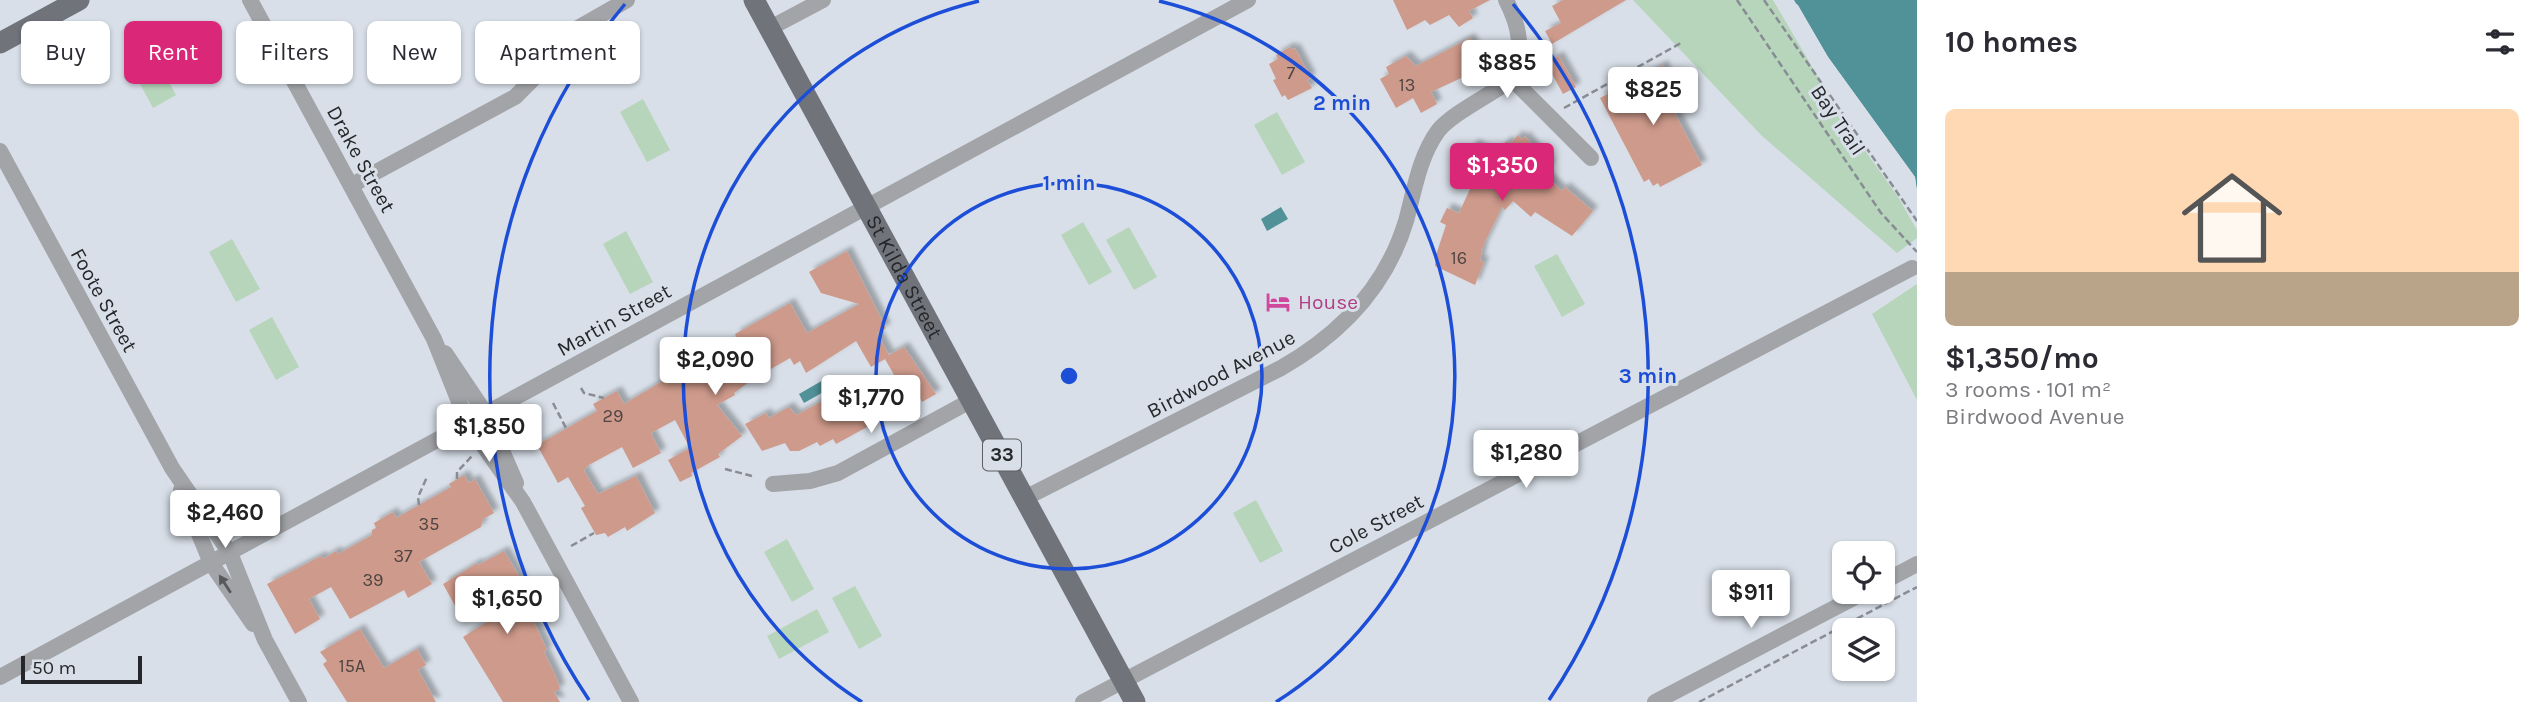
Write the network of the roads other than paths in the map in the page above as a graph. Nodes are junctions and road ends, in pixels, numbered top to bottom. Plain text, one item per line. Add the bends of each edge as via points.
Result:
1 (79, 0) edge
2 (250, 0) edge
3 (627, 0) edge
4 (754, 0) edge
5 (823, 0) edge
6 (1248, 0) edge
7 (1506, 0) edge
8 (770, 29) junction
9 (0, 43) edge
10 (1512, 79) junction
11 (0, 151) edge
12 (1591, 158) dead end
13 (352, 185) junction
14 (867, 208) junction
15 (1915, 260) edge
16 (434, 339) junction
17 (972, 400) junction
18 (486, 414) junction
19 (468, 424) junction
20 (172, 468) junction
21 (773, 484) dead end
22 (1025, 499) junction
23 (523, 502) junction
24 (230, 552) junction
25 (211, 563) junction
26 (1917, 564) edge
27 (1895, 576) edge
28 (1842, 604) edge
29 (265, 640) junction
30 (0, 677) edge
31 (1123, 680) junction
32 (299, 702) edge
33 (631, 702) edge
34 (1083, 702) edge
35 (1135, 702) edge
36 (1655, 702) edge

1 - 9 main road
2 - 13 street, Drake Street
3 - 13 street via 557,40 534,78 515,97
4 - 8 main road, St Kilda Street / 33
5 - 8 street
6 - 14 street, Martin Street
7 - 10 street via 1520,34
8 - 14 main road, St Kilda Street / 33
10 - 12 street
10 - 22 street, Birdwood Avenue via 1439,129 1428,146 1405,225 1387,267 1366,299 1339,327 1281,368
11 - 20 street, Foote Street
13 - 16 street, Drake Street
14 - 17 main road, St Kilda Street / 33
14 - 18 street, Martin Street
15 - 31 street, Cole Street
16 - 18 street, Drake Street
16 - 19 street, Drake Street
17 - 21 street via 838,473
17 - 22 main road, St Kilda Street / 33
18 - 19 street, Martin Street
18 - 23 street, Drake Street
19 - 23 street, Drake Street
19 - 24 street, Martin Street
20 - 24 street, Foote Street
20 - 25 street, Foote Street
22 - 31 main road, St Kilda Street / 33
23 - 33 street, Drake Street
24 - 25 street, Martin Street
24 - 29 street, Foote Street
29 -> 25 street, Foote Street
25 - 30 street, Martin Street
26 - 27 street
28 - 36 street
29 - 32 street, Foote Street
31 - 34 street, Cole Street
31 - 35 main road, St Kilda Street / 33

